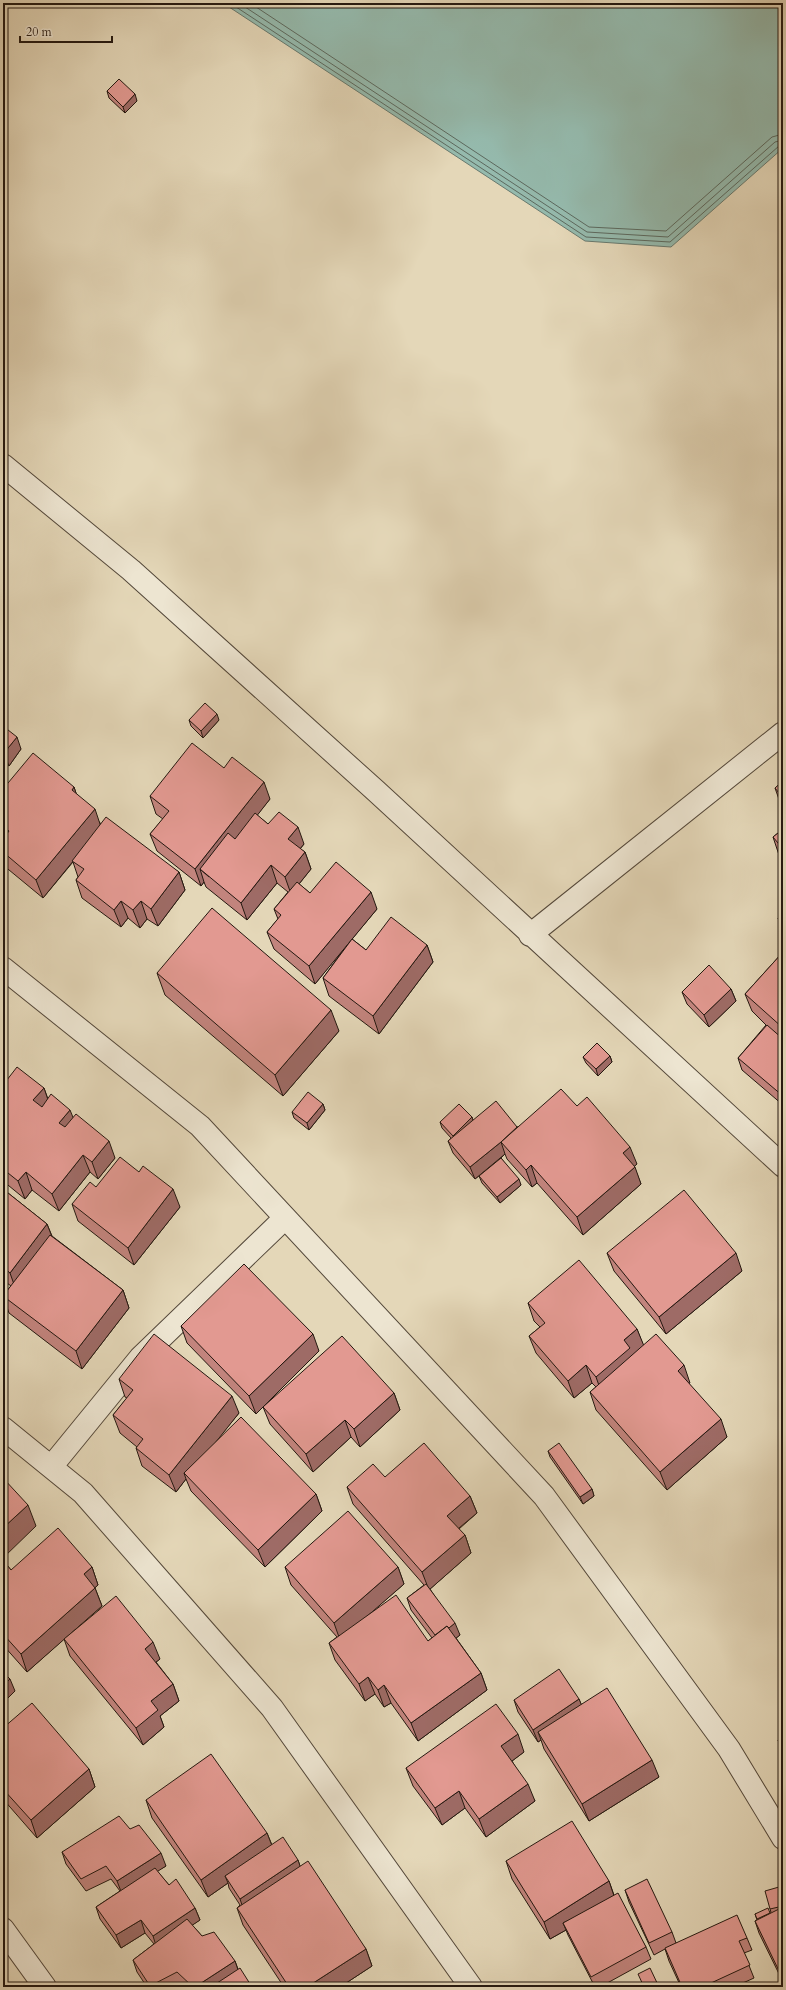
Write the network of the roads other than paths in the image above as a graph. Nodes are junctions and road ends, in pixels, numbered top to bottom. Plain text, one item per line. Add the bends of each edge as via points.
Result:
1 (3, 465) edge
2 (783, 733) edge
3 (530, 935) junction
4 (3, 968) edge
5 (783, 1166) edge
6 (285, 1218) junction
7 (3, 1428) edge
8 (51, 1467) junction
9 (783, 1838) edge
10 (3, 1929) edge
11 (44, 1987) edge
12 (471, 1987) edge

1 - 3 street via 131,570
2 - 3 street
3 - 5 street
4 - 6 street via 200,1126
6 - 8 street via 140,1358
6 - 9 street via 544,1496 729,1749
7 - 8 street
8 - 12 street via 83,1493 272,1708
10 - 11 street

